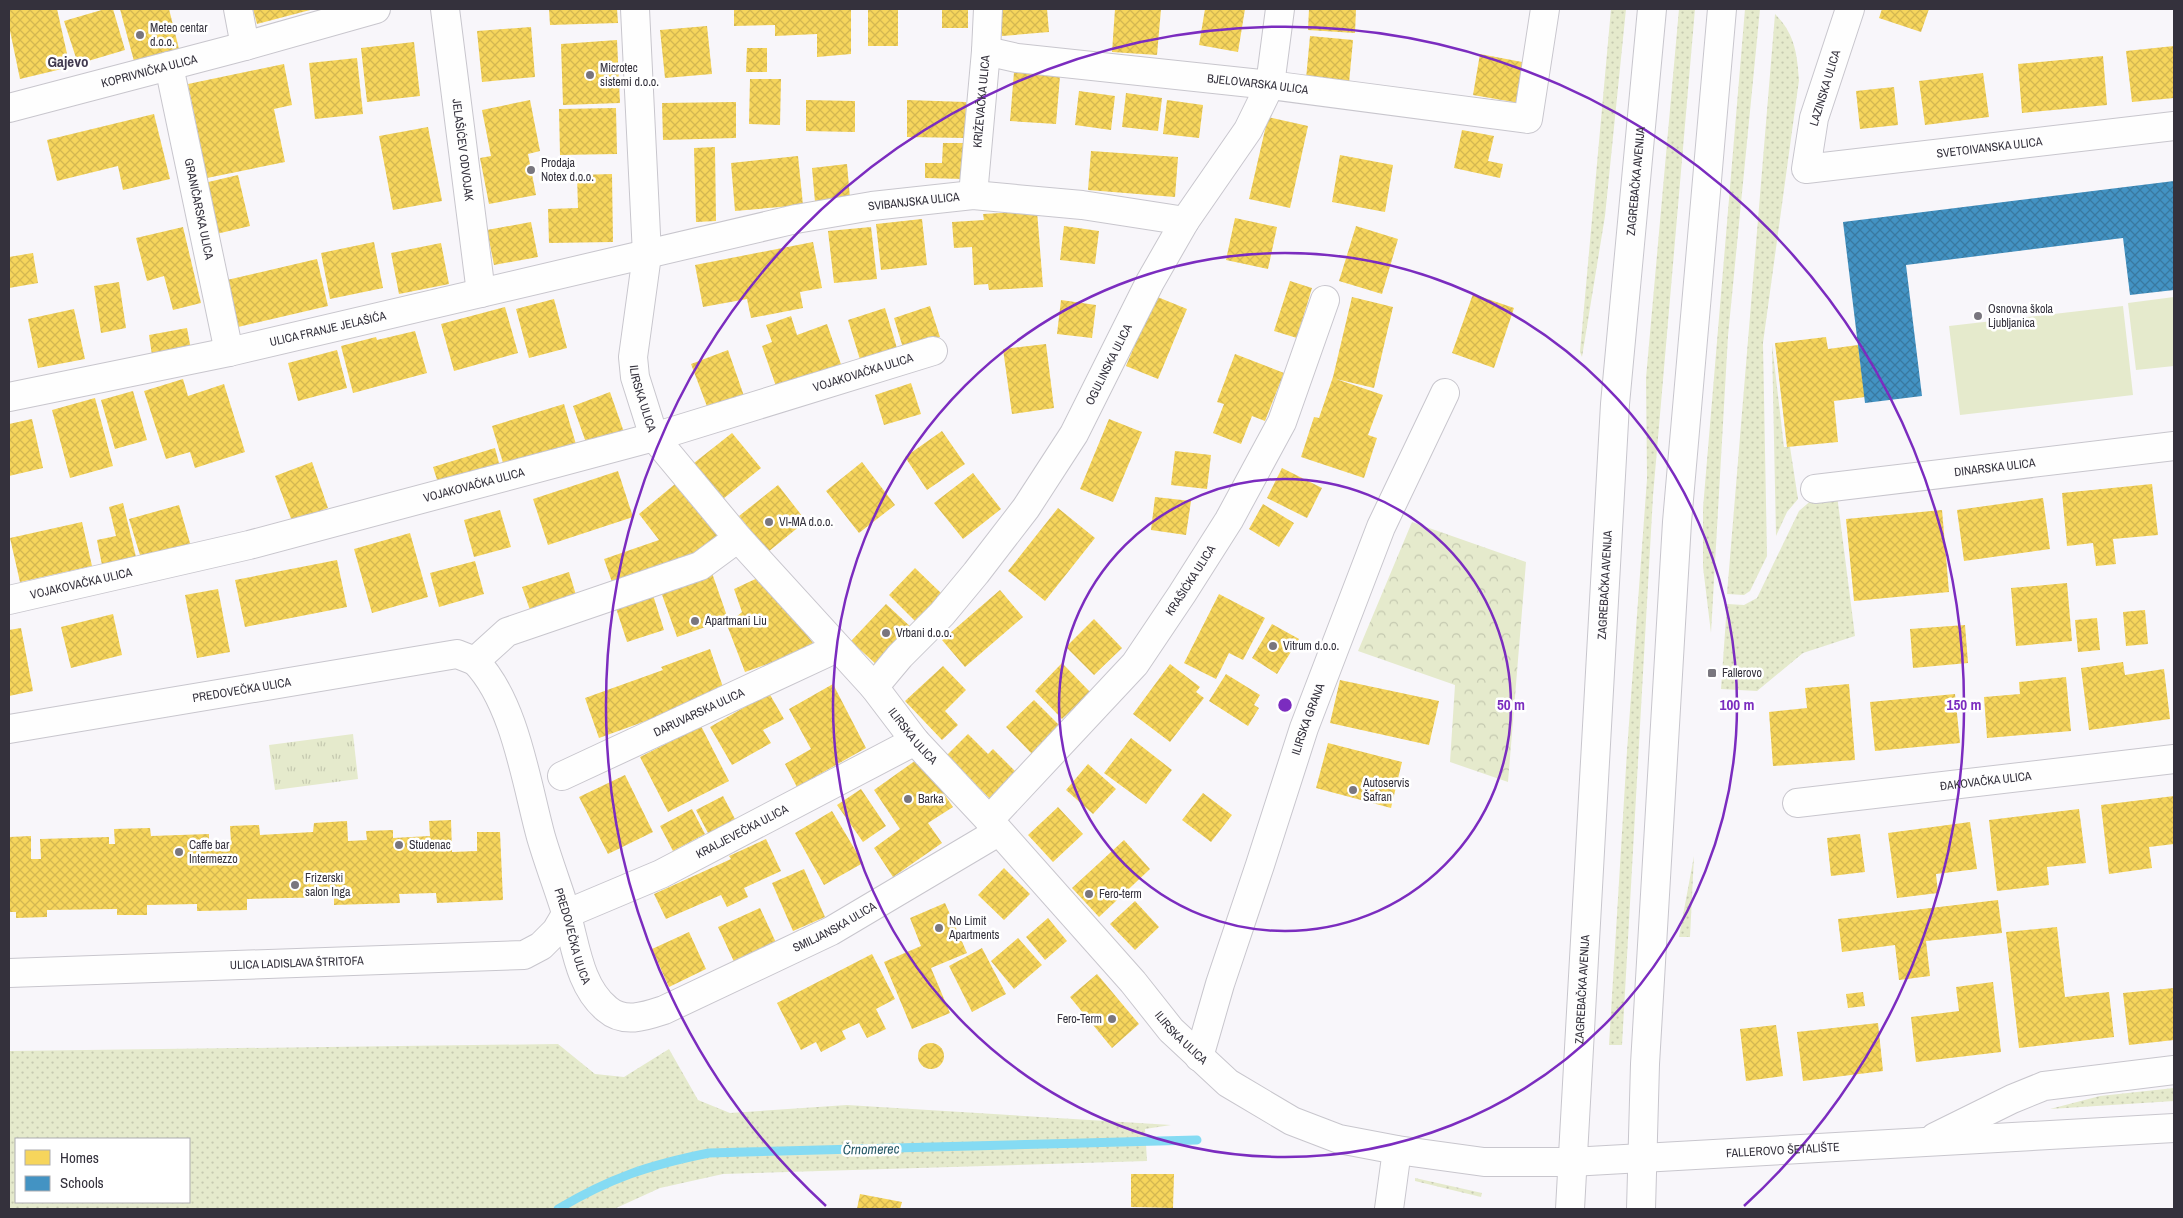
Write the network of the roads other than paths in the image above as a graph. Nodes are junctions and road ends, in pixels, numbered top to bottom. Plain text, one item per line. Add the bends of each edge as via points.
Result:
1 (238, 9) edge
2 (376, 9) edge
3 (444, 9) edge
4 (635, 9) edge
5 (988, 9) edge
6 (1280, 9) edge
7 (1545, 9) edge
8 (1652, 9) edge
9 (1722, 9) edge
10 (1850, 9) edge
11 (246, 46) junction
12 (986, 51) junction
13 (168, 66) junction
14 (1270, 85) junction
15 (9, 108) edge
16 (2174, 126) edge
17 (1806, 169) joint
18 (973, 196) junction
19 (1185, 221) junction
20 (647, 255) junction
21 (481, 293) junction
22 (1325, 300) dead end
23 (933, 351) dead end
24 (229, 352) junction
25 (1446, 393) dead end
26 (9, 397) edge
27 (654, 437) junction
28 (2174, 446) edge
29 (1815, 489) dead end
30 (738, 538) junction
31 (9, 600) edge
32 (837, 648) junction
33 (475, 661) junction
34 (874, 687) junction
35 (9, 729) edge
36 (915, 741) junction
37 (2174, 759) edge
38 (562, 776) dead end
39 (1798, 803) dead end
40 (994, 826) junction
41 (566, 914) junction
42 (9, 973) edge
43 (664, 1010) joint
44 (1198, 1057) junction
45 (2174, 1070) edge
46 (2174, 1128) edge
47 (1923, 1143) junction
48 (1397, 1150) junction
49 (1642, 1158) junction
50 (1571, 1162) junction
51 (1388, 1209) edge
52 (1570, 1209) edge
53 (1641, 1209) edge

1 - 11 street
2 - 11 street, KOPRIVNIČKA ULICA
3 - 21 street, JELAŠIĆEV ODVOJAK
4 - 20 street, ILIRSKA ULICA
5 - 12 street, KRIŽEVAČKA ULICA
6 - 14 street, OGULINSKA ULICA
7 - 14 street, BJELOVARSKA ULICA via 1528,120
8 - 50 street, ZAGREBAČKA AVENIJA via 1615,404
9 - 49 street via 1677,522
10 - 17 street, LAZINSKA ULICA via 1814,118
11 - 13 street, KOPRIVNIČKA ULICA
12 - 14 street, BJELOVARSKA ULICA via 1018,58
12 - 18 street, KRIŽEVAČKA ULICA
13 - 15 street, KOPRIVNIČKA ULICA
13 - 24 street, GRANIČARSKA ULICA
14 - 19 street, OGULINSKA ULICA via 1248,130
16 - 17 street, SVETOIVANSKA ULICA
18 - 19 street, SVIBANJSKA ULICA via 1082,205
18 - 20 street, SVIBANJSKA ULICA via 872,206 796,219
19 - 34 street, OGULINSKA ULICA via 1150,282 1074,434 1026,508 942,614
20 - 21 street, ULICA FRANJE JELAŠIĆA
20 - 27 street, ILIRSKA ULICA via 633,357 639,394
21 - 24 street, ULICA FRANJE JELAŠIĆA
22 - 40 street, KRAŠIĆKA ULICA via 1282,422 1229,520 1135,664
23 - 27 street, VOJAKOVAČKA ULICA
24 - 26 street, ULICA FRANJE JELAŠIĆA
25 - 44 street, ILIRSKA GRANA via 1381,527 1304,728
27 - 30 street, ILIRSKA ULICA
27 - 31 street, VOJAKOVAČKA ULICA via 249,545
28 - 29 street, DINARSKA ULICA
30 - 32 street, ILIRSKA ULICA
30 - 33 street via 700,566 508,632
32 - 34 street, ILIRSKA ULICA
32 - 38 street, DARUVARSKA ULICA
33 - 35 street, PREDOVEČKA ULICA via 457,654
33 - 41 street, PREDOVEČKA ULICA via 488,674 504,704 551,873
34 - 36 street, ILIRSKA ULICA
36 - 40 street, ILIRSKA ULICA
36 - 41 street, KRALJEVEČKA ULICA via 661,874
37 - 39 street, ĐAKOVAČKA ULICA
40 - 43 street, SMILJANSKA ULICA via 831,931
40 - 44 street, ILIRSKA ULICA
41 - 42 street, ULICA LADISLAVA ŠTRITOFA via 556,932 541,946 524,955
41 - 43 street, PREDOVEČKA ULICA via 581,970 594,994 608,1010 622,1017 640,1018
44 - 48 street, ILIRSKA ULICA via 1228,1083 1292,1121 1339,1139
45 - 47 street, FALLEROVO ŠETALIŠTE via 2044,1086
46 - 47 street, FALLEROVO ŠETALIŠTE
47 - 49 street, FALLEROVO ŠETALIŠTE
48 - 50 street, ILIRSKA ULICA via 1484,1162
48 - 51 street
49 - 50 street
49 - 53 street
50 - 52 street, ZAGREBAČKA AVENIJA

